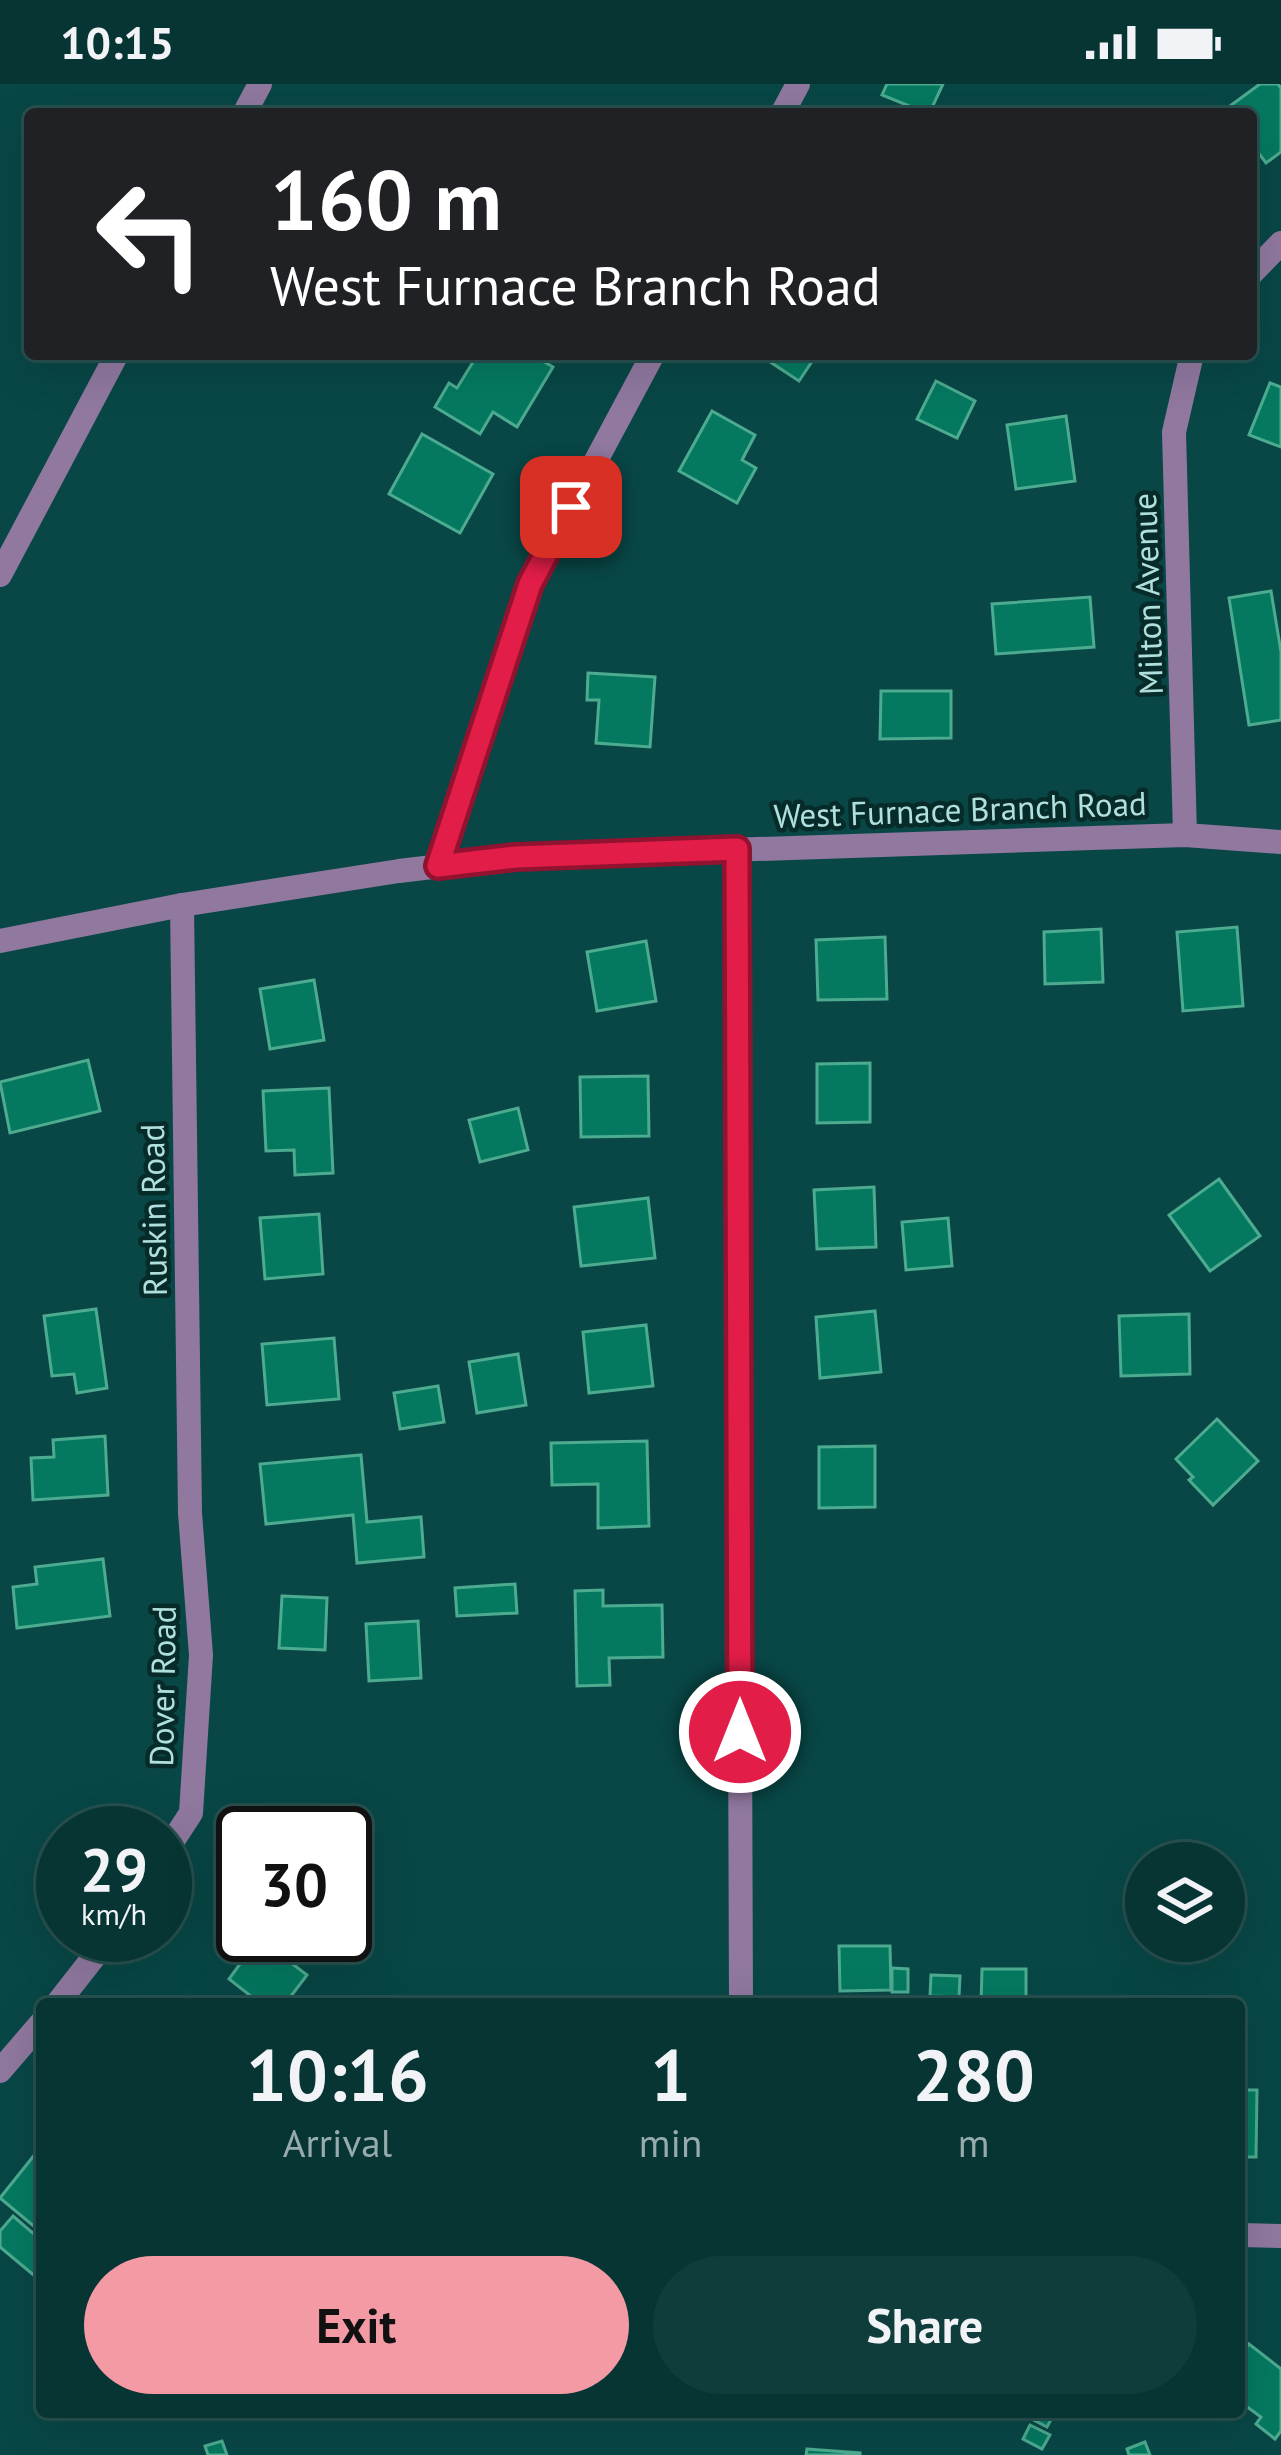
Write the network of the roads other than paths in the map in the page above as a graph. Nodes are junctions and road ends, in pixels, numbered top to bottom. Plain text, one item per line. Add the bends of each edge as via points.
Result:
1 (1281, 243) edge
2 (1257, 268) edge
3 (114, 360) edge
4 (650, 360) edge
5 (1191, 360) edge
6 (0, 575) edge
7 (1186, 835) junction
8 (1281, 842) edge
9 (737, 849) junction
10 (438, 866) junction
11 (182, 905) junction
12 (0, 941) edge
13 (190, 1513) joint
14 (191, 1806) edge
15 (90, 1962) edge
16 (62, 1998) edge
17 (741, 1998) edge
18 (36, 2029) edge
19 (0, 2071) edge
20 (1245, 2235) edge
21 (1281, 2236) edge

1 - 2 street
3 - 6 street
4 - 10 street via 530,584
5 - 7 street, Milton Avenue via 1174,432
7 - 8 street, West Furnace Branch Road
7 - 9 street, West Furnace Branch Road
9 - 10 street, West Furnace Branch Road
9 - 17 street
10 - 11 street, West Furnace Branch Road
11 - 12 street, West Furnace Branch Road
11 - 13 street, Ruskin Road
13 - 14 street, Dover Road via 201,1655
15 - 16 street
18 - 19 street
20 - 21 street

